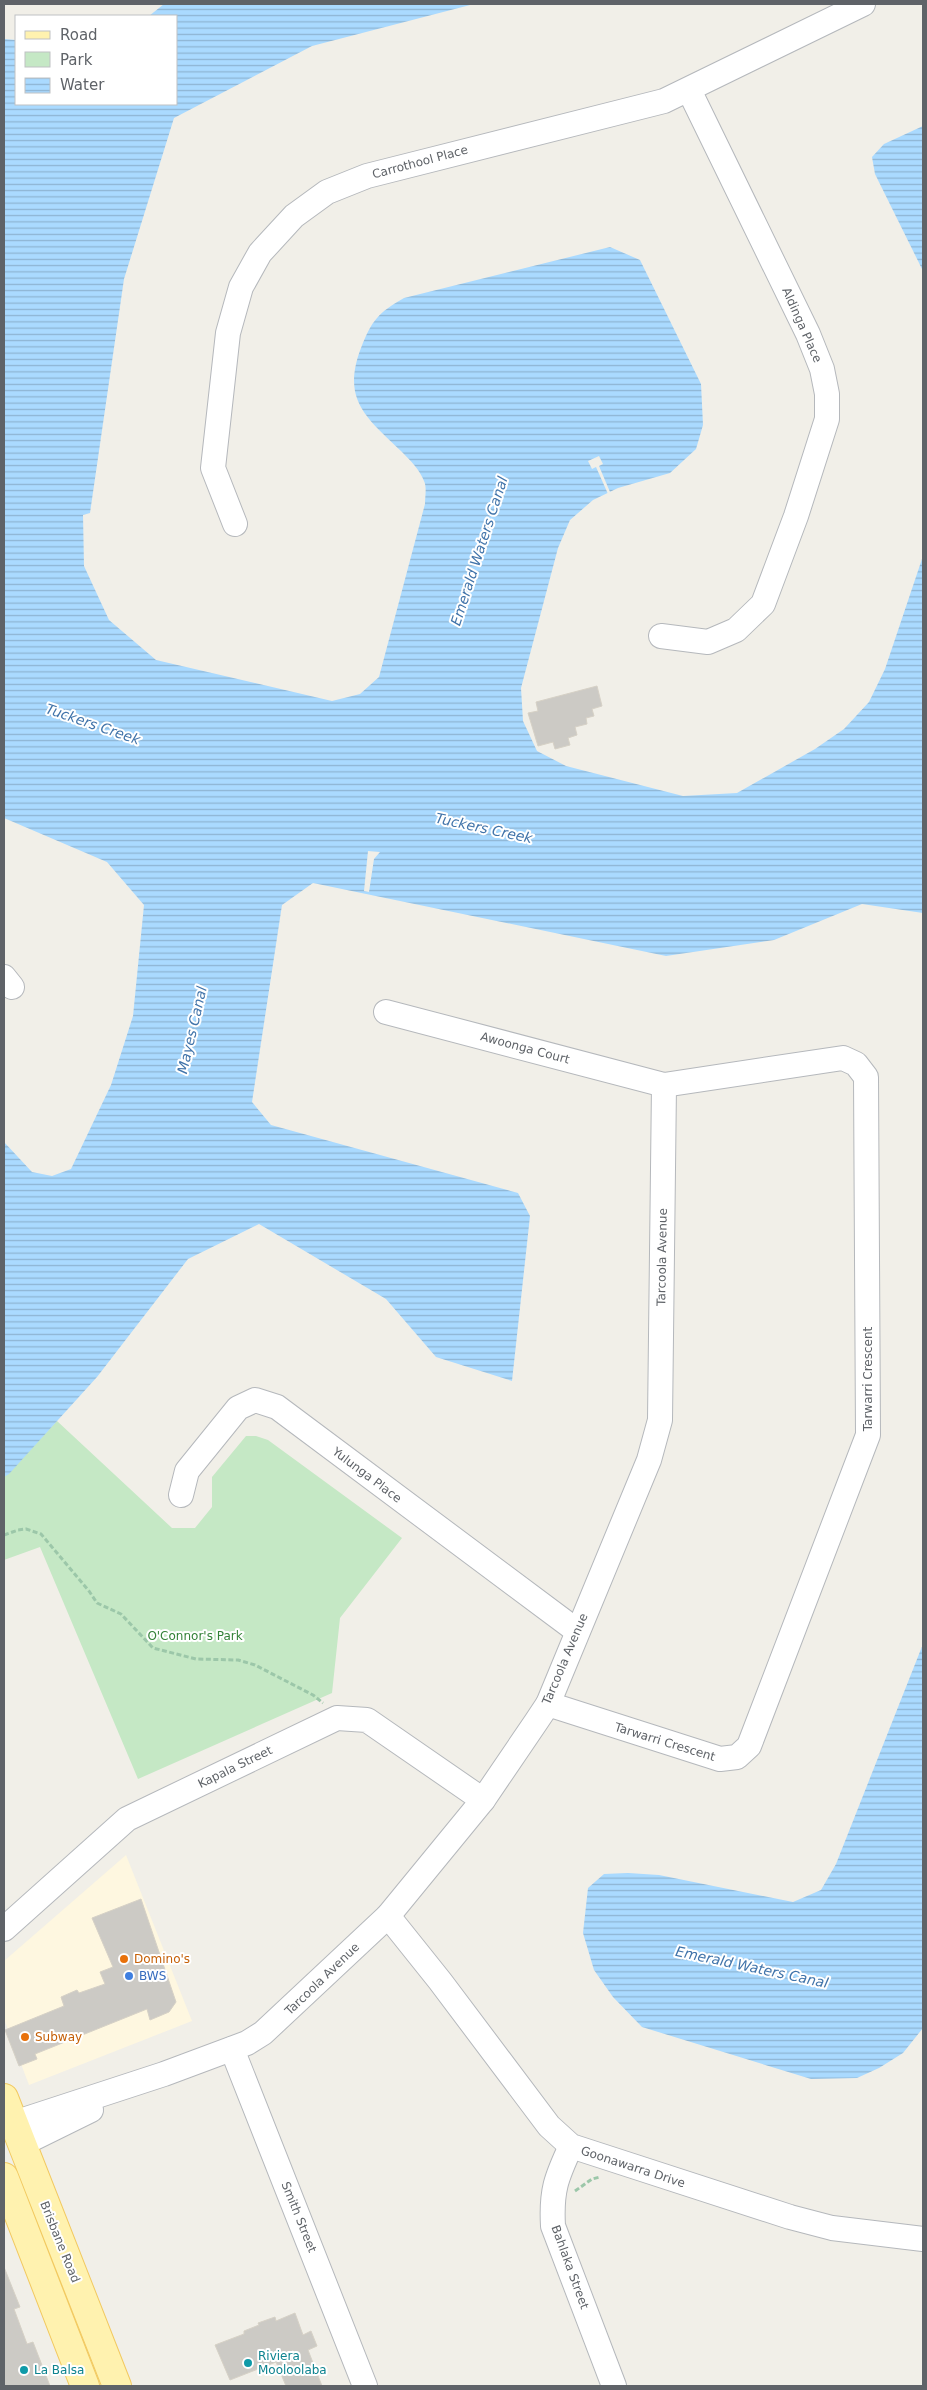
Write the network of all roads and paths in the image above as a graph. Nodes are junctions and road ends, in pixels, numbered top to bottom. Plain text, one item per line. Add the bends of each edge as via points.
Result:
1 (862, 4) edge
2 (689, 90) junction
3 (234, 524) dead end
4 (661, 636) dead end
5 (386, 1012) dead end
6 (664, 1085) junction
7 (181, 1495) dead end
8 (4, 1535) edge
9 (577, 1631) junction
10 (548, 1704) junction
11 (337, 1718) junction
12 (483, 1800) junction
13 (388, 1916) junction
14 (4, 1929) edge
15 (232, 2049) junction
16 (4, 2098) edge
17 (11, 2137) edge
18 (571, 2146) junction
19 (4, 2176) edge
20 (923, 2239) edge
21 (85, 2386) edge
22 (117, 2386) edge
23 (365, 2386) edge
24 (614, 2386) edge

1 - 2 street, Carrothool Place
2 - 3 street, Carrothool Place via 664,101 368,176 327,192 276,233 260,253 241,287 228,332 213,468
2 - 4 street, Aldinga Place via 808,334 822,370 827,394 827,419 763,604 736,630 708,642
5 - 6 street, Awoonga Court
6 - 9 street, Tarcoola Avenue via 660,1420 649,1460
6 - 10 street, Tarwarri Crescent via 843,1058 856,1064 866,1077 868,1436 749,1746 737,1757 720,1759
7 - 9 street, Yulunga Place via 187,1471 238,1408 255,1400 277,1407
8 - 11 path via 26,1529 41,1534 97,1603 121,1614 153,1648 196,1659 238,1660 255,1664 313,1694
9 - 10 street, Tarcoola Avenue
10 - 12 street, Tarcoola Avenue
11 - 12 street, Kapala Street via 367,1720
11 - 14 street, Kapala Street via 127,1819
12 - 13 street, Tarcoola Avenue
13 - 15 street, Tarcoola Avenue via 275,2023
13 - 18 street, Goonawarra Drive via 549,2126
15 - 17 street, Tarcoola Avenue
15 - 23 street, Smith Street
16 - 17 main road, Brisbane Road
17 - 22 main road, Brisbane Road
18 - 20 street, Goonawarra Drive via 824,2226
18 - 24 street, Bahlaka Street via 556,2178 552,2201 553,2226
19 - 21 main road

